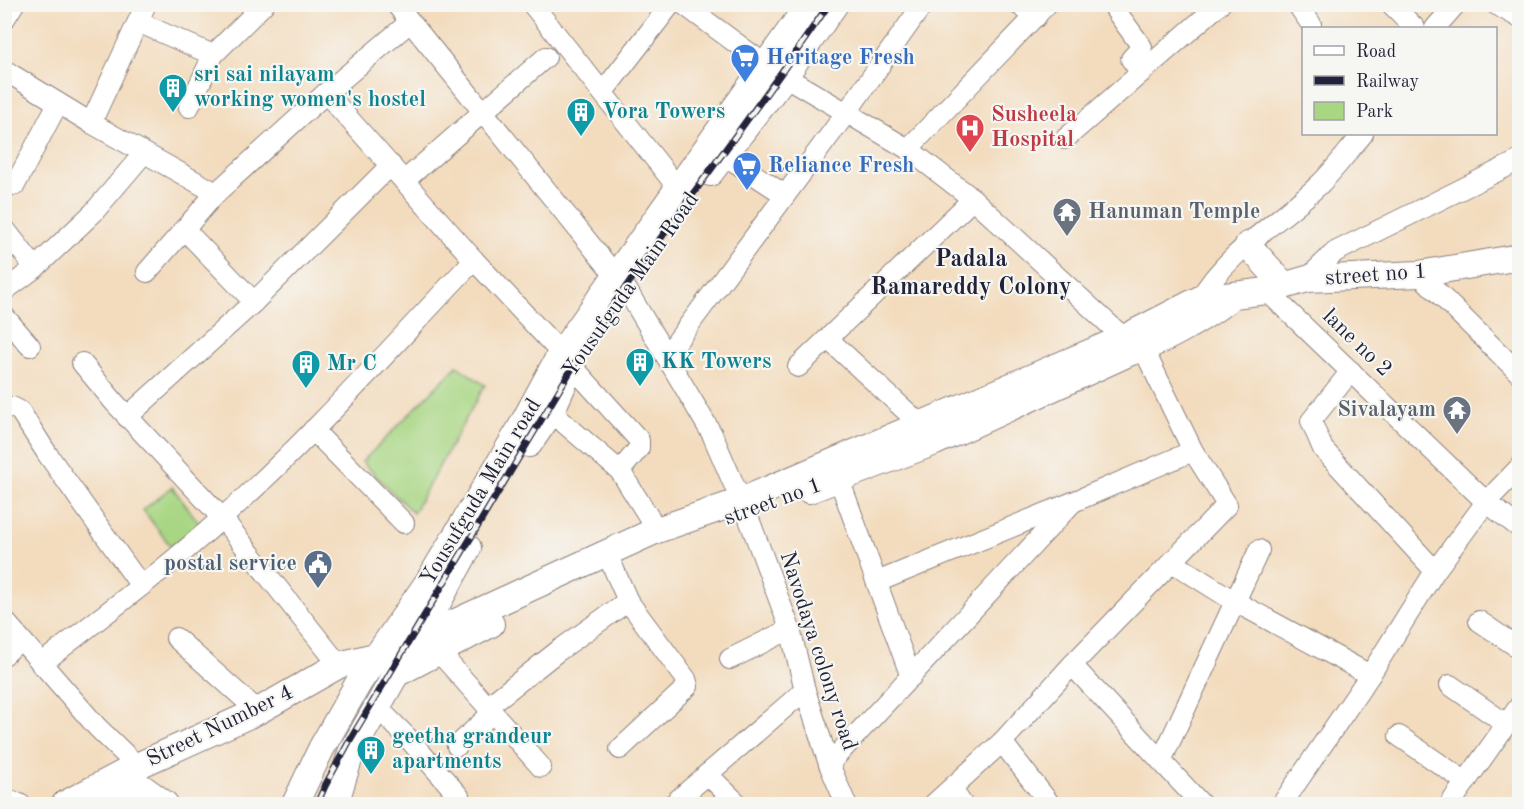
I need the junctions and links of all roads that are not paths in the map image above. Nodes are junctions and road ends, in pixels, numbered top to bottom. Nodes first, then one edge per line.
1 (14, 4) edge
2 (264, 4) edge
3 (396, 4) edge
4 (532, 4) edge
5 (671, 4) edge
6 (683, 4) edge
7 (809, 4) edge
8 (835, 4) edge
9 (924, 4) edge
10 (1018, 4) edge
11 (1220, 4) edge
12 (1297, 4) edge
13 (1391, 4) edge
14 (1456, 4) edge
15 (1495, 4) edge
16 (1041, 11) edge
17 (1116, 11) dead end
18 (142, 13) edge
19 (1520, 18) edge
20 (4, 20) edge
21 (410, 22) junction
22 (1311, 24) dead end
23 (1414, 27) edge
24 (1436, 27) edge
25 (213, 55) junction
26 (546, 57) dead end
27 (4, 70) edge
28 (776, 71) junction
29 (1140, 72) junction
30 (326, 93) junction
31 (603, 93) junction
32 (58, 103) junction
33 (189, 107) dead end
34 (847, 112) junction
35 (484, 113) junction
36 (91, 123) junction
37 (1362, 135) edge
38 (1065, 139) dead end
39 (908, 148) junction
40 (144, 153) junction
41 (724, 155) junction
42 (1520, 160) edge
43 (391, 165) junction
44 (404, 181) junction
45 (15, 185) dead end
46 (678, 188) junction
47 (216, 193) junction
48 (785, 195) junction
49 (973, 199) junction
50 (4, 228) edge
51 (184, 229) junction
52 (1248, 245) junction
53 (1520, 257) edge
54 (474, 260) junction
55 (35, 268) junction
56 (147, 272) dead end
57 (1419, 274) junction
58 (620, 283) junction
59 (1286, 285) junction
60 (4, 291) edge
61 (254, 302) junction
62 (1203, 307) junction
63 (4, 316) edge
64 (828, 339) junction
65 (30, 346) dead end
66 (1133, 346) junction
67 (1520, 349) edge
68 (1498, 353) junction
69 (666, 356) junction
70 (567, 360) junction
71 (82, 363) dead end
72 (798, 367) dead end
73 (1352, 371) junction
74 (1520, 374) edge
75 (4, 411) edge
76 (551, 412) junction
77 (128, 417) junction
78 (920, 424) junction
79 (313, 430) junction
80 (1193, 451) junction
81 (1520, 467) edge
82 (620, 471) junction
83 (839, 479) junction
84 (1073, 502) junction
85 (1486, 502) junction
86 (744, 506) junction
87 (222, 518) junction
88 (404, 522) dead end
89 (1520, 528) edge
90 (657, 530) junction
91 (1259, 550) dead end
92 (623, 555) junction
93 (1172, 562) junction
94 (1436, 572) junction
95 (877, 582) junction
96 (141, 586) junction
97 (628, 601) junction
98 (1234, 601) junction
99 (4, 620) edge
100 (1479, 621) dead end
101 (790, 629) junction
102 (176, 638) dead end
103 (20, 640) junction
104 (426, 646) junction
105 (1520, 649) edge
106 (4, 655) edge
107 (378, 655) junction
108 (730, 659) dead end
109 (41, 664) junction
110 (339, 665) junction
111 (1072, 665) junction
112 (1370, 675) junction
113 (911, 676) junction
114 (1450, 685) dead end
115 (806, 690) junction
116 (1520, 705) edge
117 (378, 708) junction
118 (489, 710) junction
119 (258, 711) junction
120 (1506, 724) junction
121 (1400, 736) dead end
122 (1002, 742) junction
123 (457, 746) dead end
124 (621, 749) dead end
125 (1161, 761) junction
126 (829, 764) junction
127 (136, 766) junction
128 (541, 767) dead end
129 (707, 774) junction
130 (1466, 782) junction
131 (957, 796) edge
132 (4, 798) edge
133 (20, 804) edge
134 (64, 804) edge
135 (103, 804) edge
136 (165, 804) edge
137 (295, 804) edge
138 (335, 804) edge
139 (460, 804) edge
140 (675, 804) edge
141 (738, 804) edge
142 (846, 804) edge
143 (934, 804) edge
144 (1050, 804) edge
145 (1201, 804) edge
146 (1282, 804) edge
147 (1450, 804) edge

1 - 20 street
2 - 25 street
3 - 21 street, Navodaya colony road
4 - 31 street
5 - 31 street
6 - 28 street
7 - 28 main road, Yousufguda Main road
8 - 28 main road, Yousufguda Main Road
9 - 34 street
10 - 16 street
11 - 29 street
12 - 22 street
13 - 23 street
14 - 24 street
15 - 19 street
16 - 39 street
17 - 29 street
18 - 25 street
18 - 36 street
21 - 30 street
21 - 35 street, Navodaya colony road
25 - 33 street
26 - 35 street
27 - 32 street
28 - 34 street
28 - 41 main road, Yousufguda Main Road
28 - 46 main road, Yousufguda Main road
29 - 38 street
30 - 43 street
30 - 47 street
31 - 46 street
32 - 36 street
32 - 45 street
34 - 39 street
34 - 48 street
35 - 44 street
35 - 58 street, Navodaya colony road
36 - 40 street
37 - 52 street
39 - 49 street
40 - 47 street
40 - 55 street
41 - 48 street
41 - 58 main road, Yousufguda Main Road
42 - 59 street
43 - 44 street
43 - 61 street
44 - 54 street
46 - 58 main road, Yousufguda Main road
47 - 51 street
48 - 69 street
49 - 64 street
49 - 66 street
50 - 55 street
51 - 56 street
51 - 61 street
52 - 59 main road
52 - 62 street
53 - 57 main road, street no 1
54 - 70 street
54 - 79 street
55 - 60 street
57 - 59 main road, street no 1
57 - 68 street
58 - 69 street, Navodaya colony road
58 - 70 main road, Yousufguda Main Road
59 - 62 main road, street no 1
59 - 73 street, lane no 2
61 - 77 street
62 - 66 main road, street no 1
63 - 65 street
64 - 72 street
64 - 78 street
66 - 78 main road, street no 1
66 - 80 street
66 - 83 main road, street no 1
67 - 68 street
68 - 74 street
69 - 86 street, Navodaya colony road
70 - 76 main road, Yousufguda Main Road
70 - 82 street
70 - 107 main road, Yousufguda Main road
71 - 77 street
73 - 85 street, lane no 2
73 - 94 street
75 - 96 street
76 - 82 street
76 - 104 main road, Yousufguda Main Road
77 - 87 street
78 - 86 main road, street no 1
79 - 87 street
79 - 88 street
80 - 84 street
80 - 93 street
81 - 85 street
82 - 90 street
83 - 86 main road, street no 1
83 - 95 street
84 - 95 street
84 - 113 street
85 - 89 street, lane no 2
85 - 94 street
86 - 90 main road, street no 1
86 - 92 main road, street no 1
86 - 101 street, Navodaya colony road
87 - 96 street
87 - 110 street
90 - 92 main road, street no 1
91 - 98 street
92 - 97 street
92 - 104 main road, street no 1
93 - 98 street
93 - 111 street
94 - 112 street
95 - 113 street
96 - 109 street
97 - 118 street
97 - 124 street
98 - 112 street
98 - 125 street
99 - 103 street
100 - 105 street
101 - 108 street
101 - 115 street, Navodaya colony road
102 - 119 street
103 - 106 street
103 - 109 street
104 - 107 main road, street no 1
104 - 117 main road, Yousufguda Main Road
104 - 118 street
107 - 110 main road, Street Number 4
107 - 137 main road
109 - 127 street
110 - 119 main road, Street Number 4
111 - 122 street
111 - 125 street
112 - 146 street
113 - 126 street
114 - 120 street
115 - 126 street, Navodaya colony road
115 - 129 street
116 - 120 street
117 - 138 main road
117 - 139 street
118 - 123 street
118 - 128 street
119 - 127 main road, Street Number 4
120 - 130 street
121 - 130 street
122 - 131 street
122 - 144 street
125 - 145 street
126 - 142 street, Navodaya colony road
127 - 134 main road, Street Number 4
129 - 140 street
129 - 141 street
130 - 147 street
131 - 143 street
132 - 133 street
135 - 136 main road

